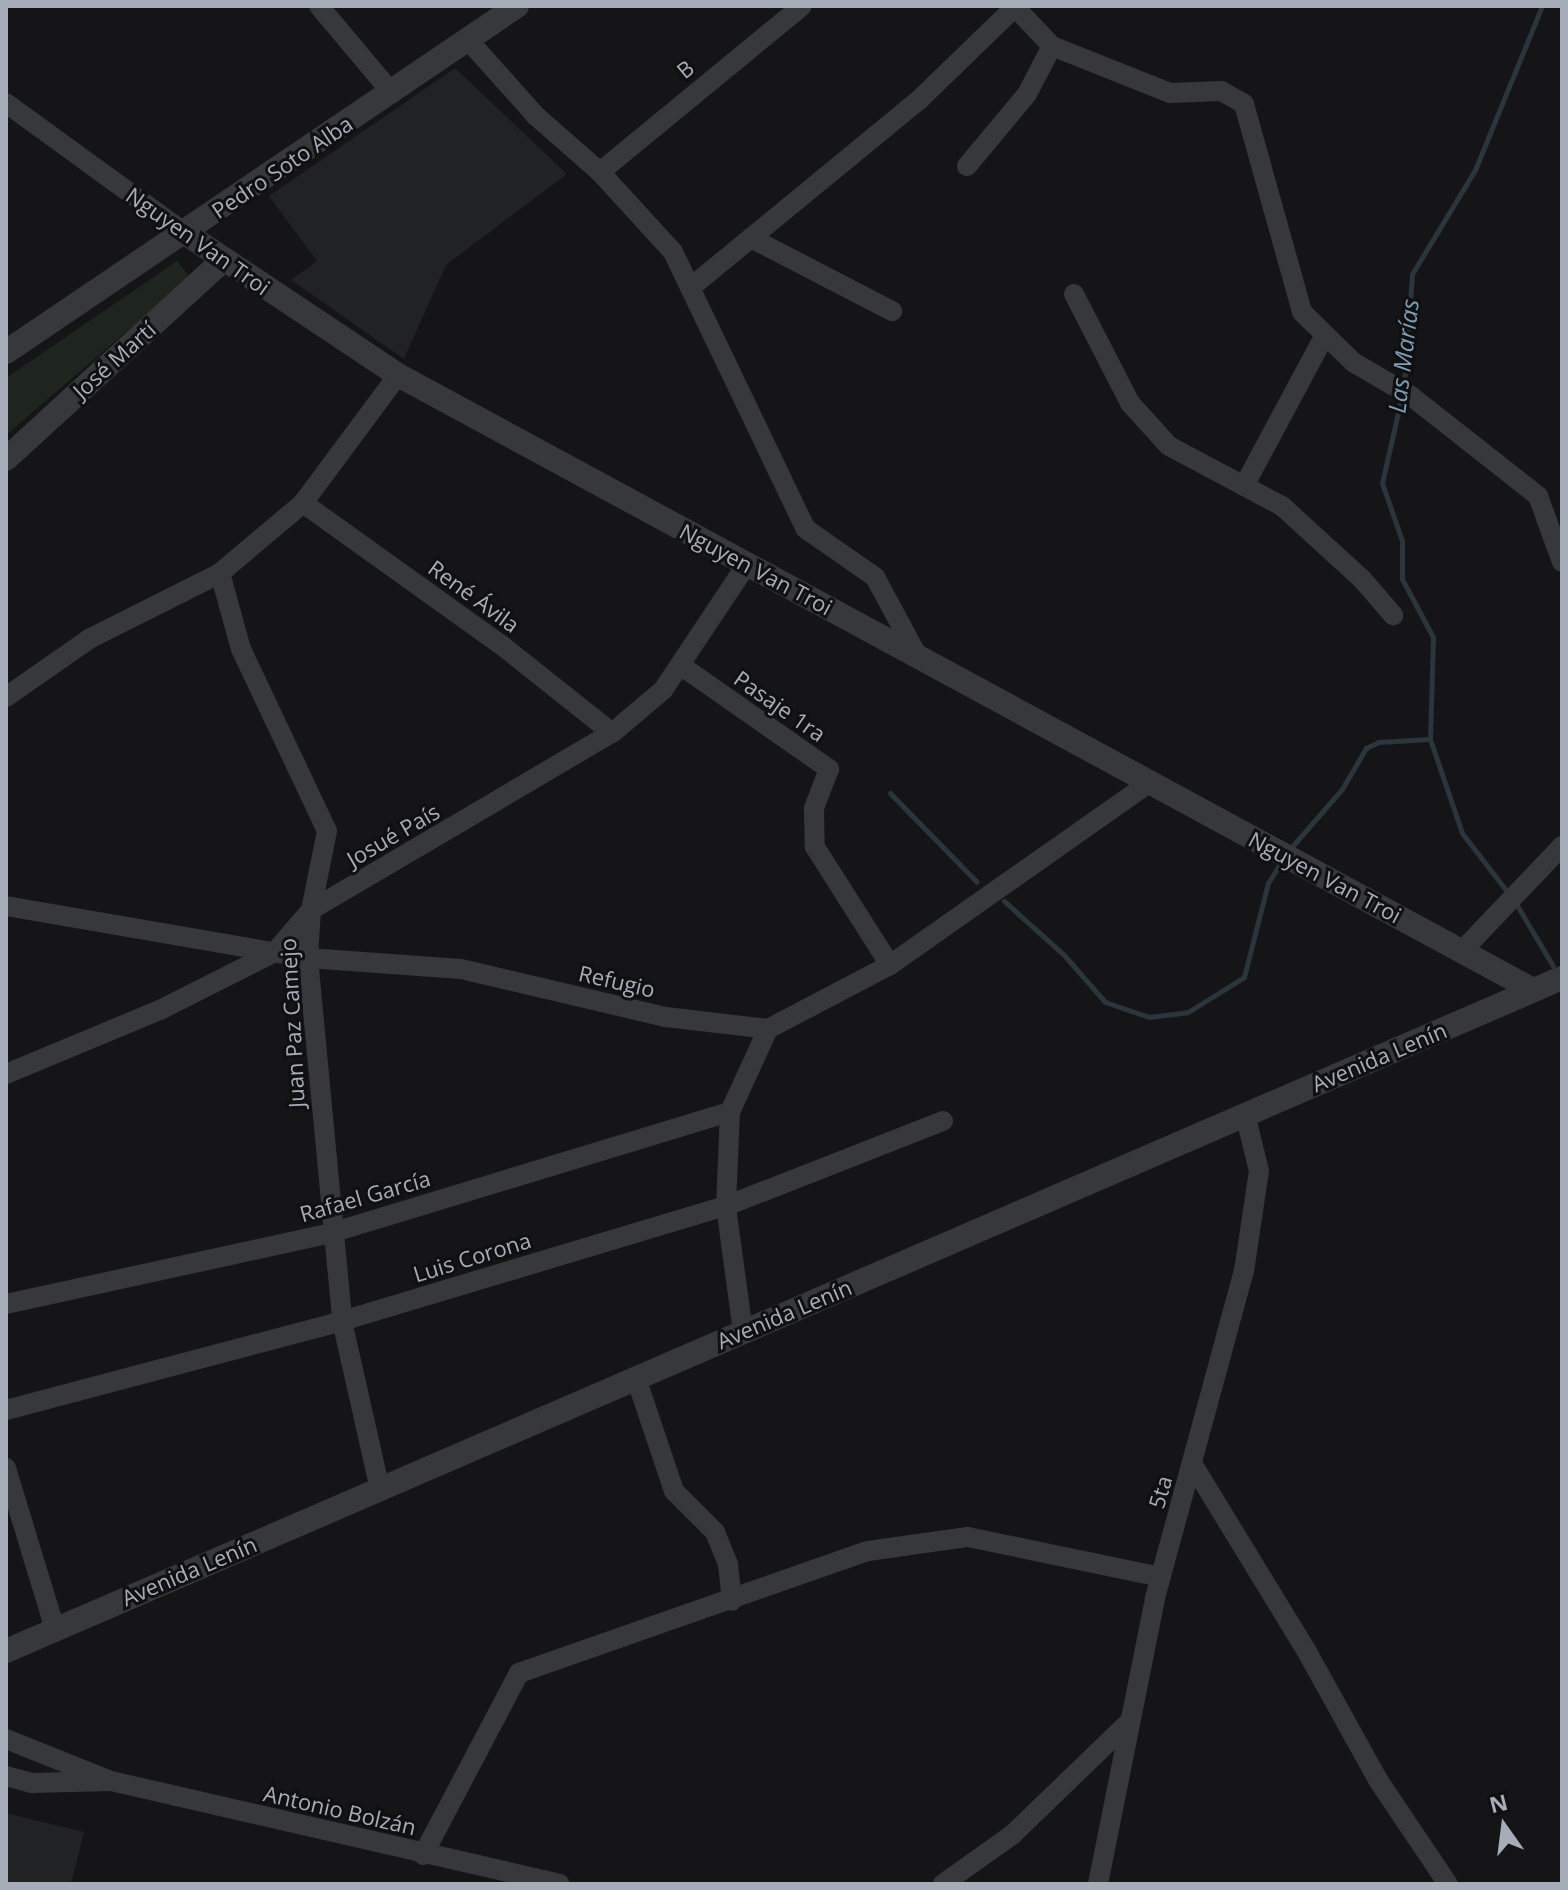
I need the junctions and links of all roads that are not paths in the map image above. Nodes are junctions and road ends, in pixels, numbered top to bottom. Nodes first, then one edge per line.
1 (319, 6) edge
2 (517, 6) edge
3 (802, 6) edge
4 (1014, 6) edge
5 (469, 41) junction
6 (1052, 46) junction
7 (392, 93) junction
8 (6, 103) edge
9 (967, 166) dead end
10 (600, 172) junction
11 (185, 233) junction
12 (751, 238) junction
13 (222, 261) junction
14 (690, 288) junction
15 (1074, 294) dead end
16 (892, 311) dead end
17 (1325, 335) junction
18 (6, 352) edge
19 (398, 375) junction
20 (6, 459) edge
21 (1244, 486) junction
22 (303, 503) junction
23 (1562, 562) edge
24 (747, 564) junction
25 (220, 573) junction
26 (1393, 615) dead end
27 (918, 657) junction
28 (680, 665) junction
29 (6, 697) edge
30 (612, 733) junction
31 (1150, 782) junction
32 (1562, 846) edge
33 (6, 906) edge
34 (311, 910) junction
35 (1462, 951) junction
36 (275, 952) junction
37 (308, 958) junction
38 (890, 965) junction
39 (1562, 978) edge
40 (1533, 990) junction
41 (768, 1029) junction
42 (6, 1074) edge
43 (730, 1112) junction
44 (1245, 1114) junction
45 (943, 1121) dead end
46 (726, 1206) junction
47 (331, 1233) junction
48 (6, 1304) edge
49 (342, 1321) junction
50 (743, 1332) junction
51 (636, 1378) junction
52 (6, 1410) edge
53 (1193, 1465) junction
54 (6, 1468) edge
55 (380, 1489) junction
56 (1161, 1577) junction
57 (732, 1601) junction
58 (55, 1629) junction
59 (6, 1651) edge
60 (1128, 1723) junction
61 (6, 1739) edge
62 (6, 1776) edge
63 (111, 1781) junction
64 (423, 1855) junction
65 (559, 1884) edge
66 (943, 1884) edge
67 (1098, 1884) edge
68 (1448, 1884) edge

1 - 7 street
2 - 5 street, Pedro Soto Alba
3 - 10 street, B
4 - 6 street
4 - 12 street
5 - 7 street, Pedro Soto Alba
5 - 10 street
6 - 9 street
6 - 17 street
7 - 11 street, Pedro Soto Alba
8 - 11 street, Nguyen Van Troi
10 - 14 street
11 - 13 street, Nguyen Van Troi
11 - 18 street, Pedro Soto Alba
12 - 14 street
12 - 16 street
13 - 19 street, Nguyen Van Troi
13 - 20 street, José Martí
14 - 27 street
15 - 21 street
17 - 21 street
17 - 23 street
19 - 22 street
19 - 24 street, Nguyen Van Troi
21 - 26 street
22 - 25 street
22 - 30 street, René Ávila
24 - 27 street, Nguyen Van Troi
24 - 28 street, Josué País
25 - 29 street
25 - 34 street, Juan Paz Camejo
27 - 31 street, Nguyen Van Troi
28 - 30 street, Josué País
28 - 38 street, Pasaje 1ra
30 - 34 street, Josué País
31 - 35 street, Nguyen Van Troi
31 - 38 street
32 - 35 street
33 - 36 street, Refugio
34 - 36 street, Josué País
34 - 37 street, Juan Paz Camejo
35 - 40 street, Nguyen Van Troi
36 - 37 street, Refugio
36 - 42 street, Josué País
37 - 41 street, Refugio
37 - 47 street, Juan Paz Camejo
38 - 41 street
39 - 40 street, Avenida Lenín
40 - 44 street, Avenida Lenín
41 - 43 street
43 - 46 street
43 - 47 street, Rafael García
44 - 50 street, Avenida Lenín
44 - 53 street, 5ta
45 - 46 street, Luis Corona
46 - 49 street, Luis Corona
46 - 50 street
47 - 48 street, Rafael García
47 - 49 street, Juan Paz Camejo
49 - 52 street, Luis Corona
49 - 55 street, Juan Paz Camejo
50 - 51 street, Avenida Lenín
51 - 55 street, Avenida Lenín
51 - 57 street
53 - 56 street, 5ta
53 - 68 street
54 - 58 street
55 - 58 street, Avenida Lenín
56 - 57 street
56 - 60 street, 5ta
57 - 64 street
58 - 59 street, Avenida Lenín
60 - 66 street
60 - 67 street, 5ta
61 - 63 street, Antonio Bolzán
62 - 63 street, Antonio Bolzán
63 - 64 street, Antonio Bolzán
64 - 65 street, Antonio Bolzán

